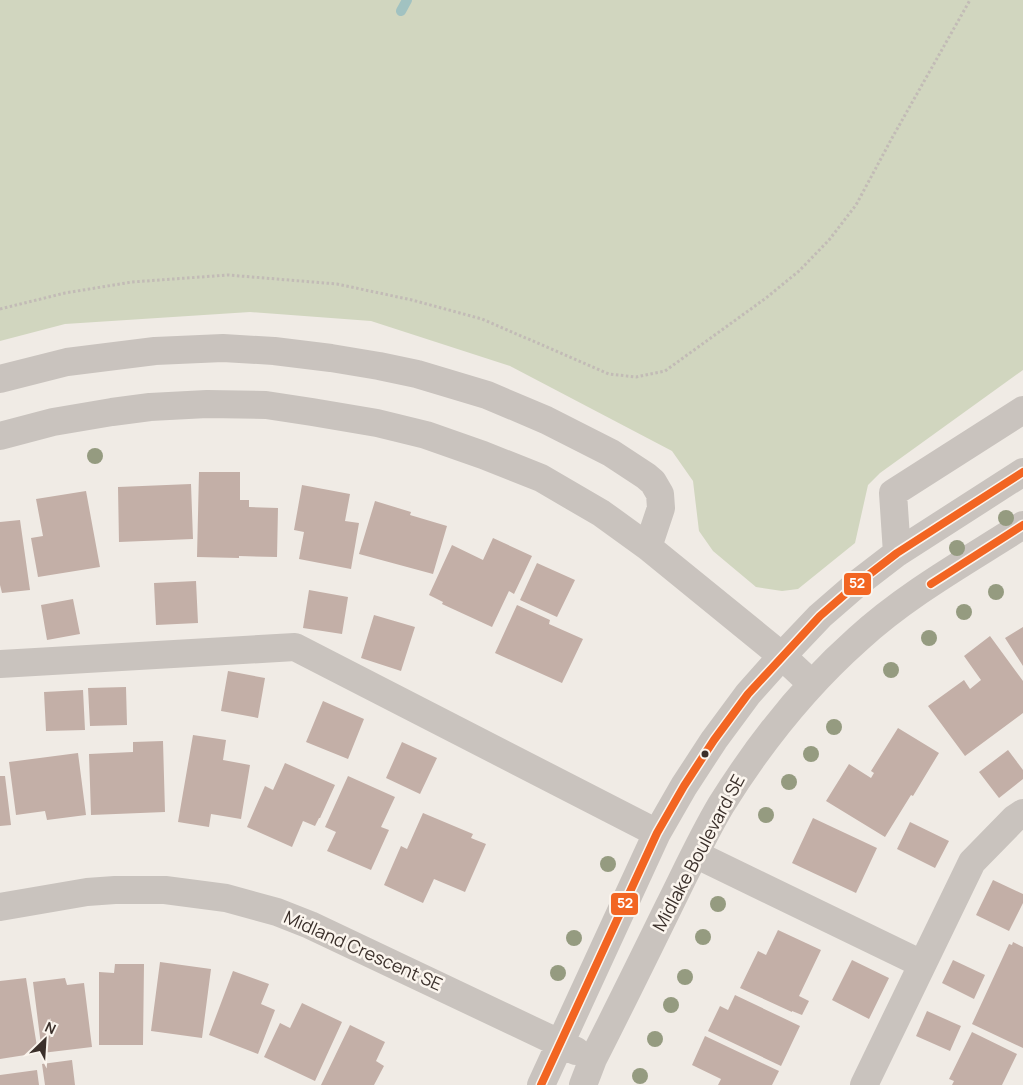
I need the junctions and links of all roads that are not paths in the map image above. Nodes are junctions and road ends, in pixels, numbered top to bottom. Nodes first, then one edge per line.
1 (0, 379) edge
2 (1023, 410) edge
3 (0, 436) edge
4 (1023, 472) edge
5 (1023, 525) edge
6 (648, 547) junction
7 (897, 552) junction
8 (782, 656) junction
9 (0, 664) edge
10 (812, 684) junction
11 (1023, 813) edge
12 (658, 833) junction
13 (695, 854) junction
14 (0, 907) edge
15 (922, 964) junction
16 (561, 1043) junction
17 (593, 1059) junction
18 (542, 1085) edge
19 (582, 1085) edge
20 (864, 1085) edge

1 - 6 street
2 - 7 street
3 - 6 street
4 - 7 street
5 - 10 street, Midlake Boulevard SE
6 - 8 street
7 - 8 street
8 - 10 street
8 - 12 street
9 - 12 street
10 - 13 street, Midlake Boulevard SE
11 - 15 street
12 - 16 street
13 - 15 street
13 - 17 street, Midlake Boulevard SE
14 - 16 street, Midland Crescent SE
15 - 20 street
16 - 17 street, Midland Crescent SE
16 - 18 street
17 - 19 street, Midlake Boulevard SE

